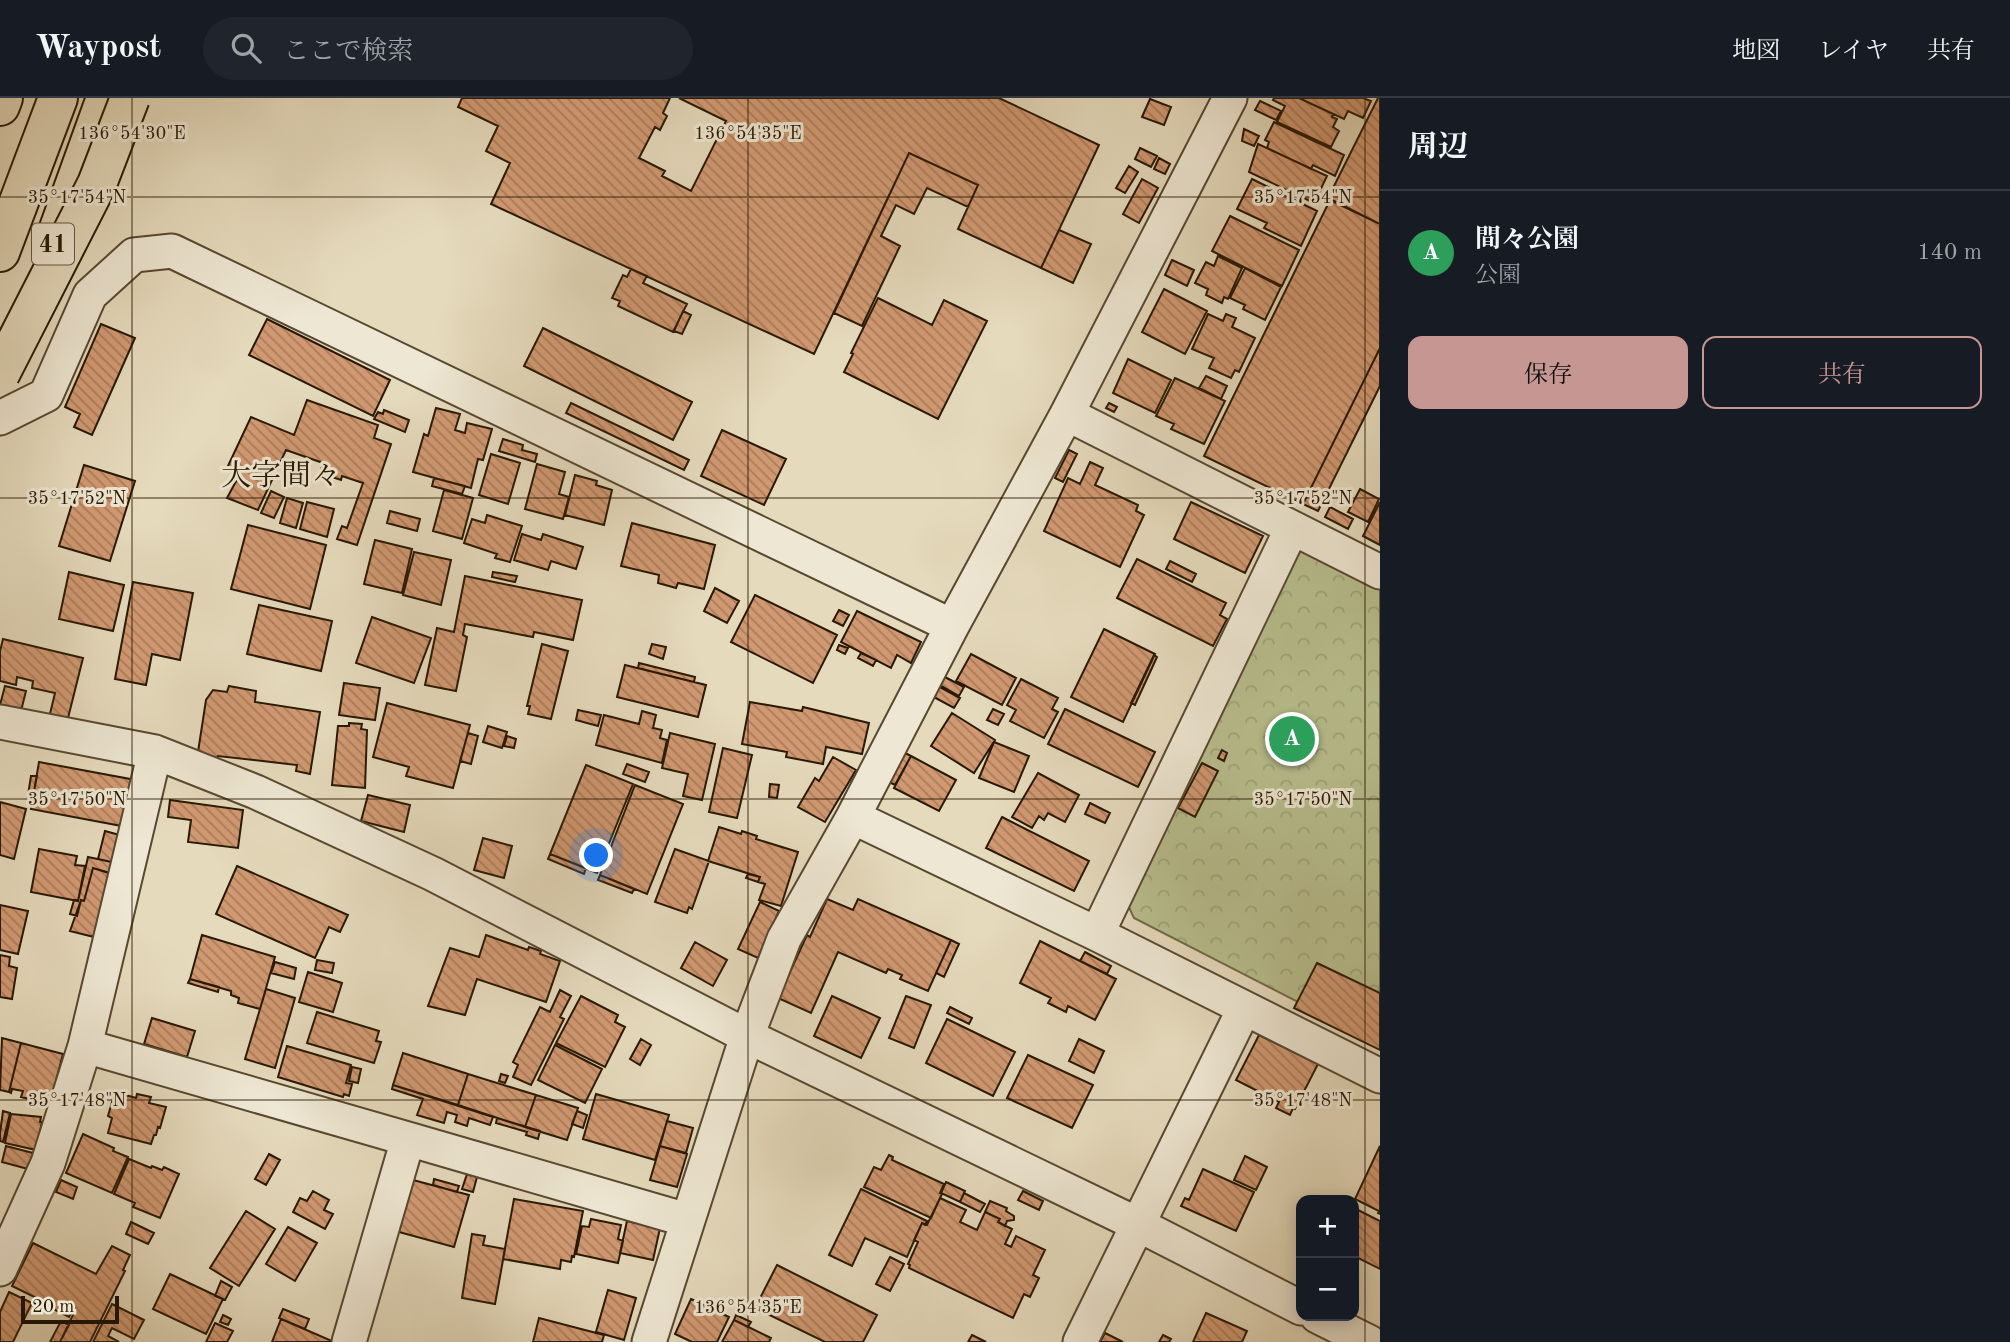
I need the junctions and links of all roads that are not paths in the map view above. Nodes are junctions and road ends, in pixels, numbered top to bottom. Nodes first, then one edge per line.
1 (3, 98) edge
2 (58, 98) edge
3 (106, 98) edge
4 (130, 98) edge
5 (1230, 98) edge
6 (0, 106) edge
7 (0, 252) edge
8 (0, 374) edge
9 (0, 390) edge
10 (1068, 415) junction
11 (0, 418) edge
12 (1292, 528) junction
13 (1380, 572) edge
14 (952, 626) junction
15 (0, 722) edge
16 (155, 752) junction
17 (853, 817) junction
18 (1097, 934) junction
19 (1244, 1009) junction
20 (747, 1036) junction
21 (85, 1046) junction
22 (1380, 1076) edge
23 (408, 1139) junction
24 (687, 1220) junction
25 (1137, 1224) junction
26 (0, 1269) edge
27 (1296, 1305) edge
28 (1327, 1321) edge
29 (349, 1342) edge
30 (649, 1342) edge
31 (1080, 1342) edge
32 (1369, 1342) edge

1 - 6 highway
2 - 7 highway
3 - 9 highway, 41
4 - 8 highway, bridge
5 - 10 street
10 - 12 street
10 - 14 street
11 - 14 street
12 - 13 street
12 - 18 street
14 - 17 street
15 - 16 street
16 - 20 street
16 - 21 street
17 - 18 street
17 - 20 street
18 - 19 street
19 - 22 street
19 - 25 street
20 - 24 street
20 - 25 street
21 - 23 street
21 - 26 street
23 - 24 street
23 - 29 street
24 - 30 street
25 - 27 street
25 - 31 street
28 - 32 street

